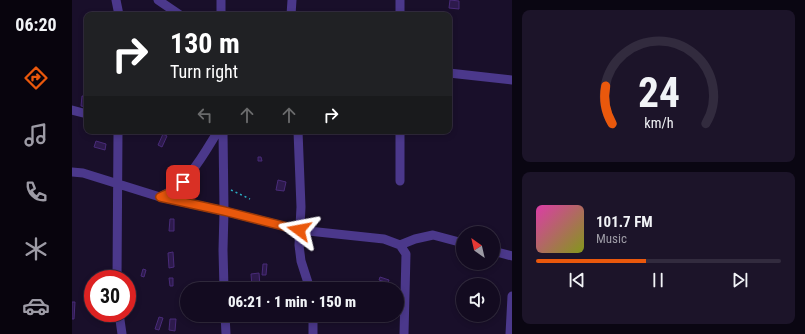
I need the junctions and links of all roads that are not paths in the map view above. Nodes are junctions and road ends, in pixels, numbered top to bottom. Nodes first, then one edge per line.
1 (116, 0) edge
2 (158, 0) edge
3 (221, 0) edge
4 (292, 0) edge
5 (400, 0) edge
6 (118, 12) edge
7 (176, 12) edge
8 (221, 12) edge
9 (291, 12) edge
10 (400, 12) edge
11 (452, 73) edge
12 (512, 80) edge
13 (72, 110) edge
14 (84, 113) edge
15 (118, 134) edge
16 (216, 134) edge
17 (223, 134) edge
18 (298, 134) edge
19 (400, 134) edge
20 (72, 172) edge
21 (400, 181) dead end
22 (118, 185) junction
23 (160, 197) junction
24 (224, 211) junction
25 (299, 230) junction
26 (456, 241) edge
27 (400, 245) junction
28 (500, 253) edge
29 (512, 256) edge
30 (117, 270) edge
31 (224, 282) edge
32 (308, 282) edge
33 (512, 296) edge
34 (120, 322) edge
35 (225, 322) edge
36 (313, 322) edge
37 (122, 334) edge
38 (226, 334) edge
39 (314, 334) edge
40 (404, 334) edge
41 (510, 334) edge

1 - 6 street
2 - 7 street
3 - 8 street
4 - 9 street
5 - 10 street
11 - 12 street
13 - 14 street
15 - 22 street
16 - 23 street
17 - 24 street
18 - 25 street
19 - 21 street
20 - 22 street
22 - 23 street
22 - 30 street
23 - 24 street
24 - 25 street
24 - 31 street
25 - 27 street
25 - 32 street
26 - 27 street
27 - 40 street
28 - 29 street
33 - 41 street
34 - 37 street
35 - 38 street
36 - 39 street

